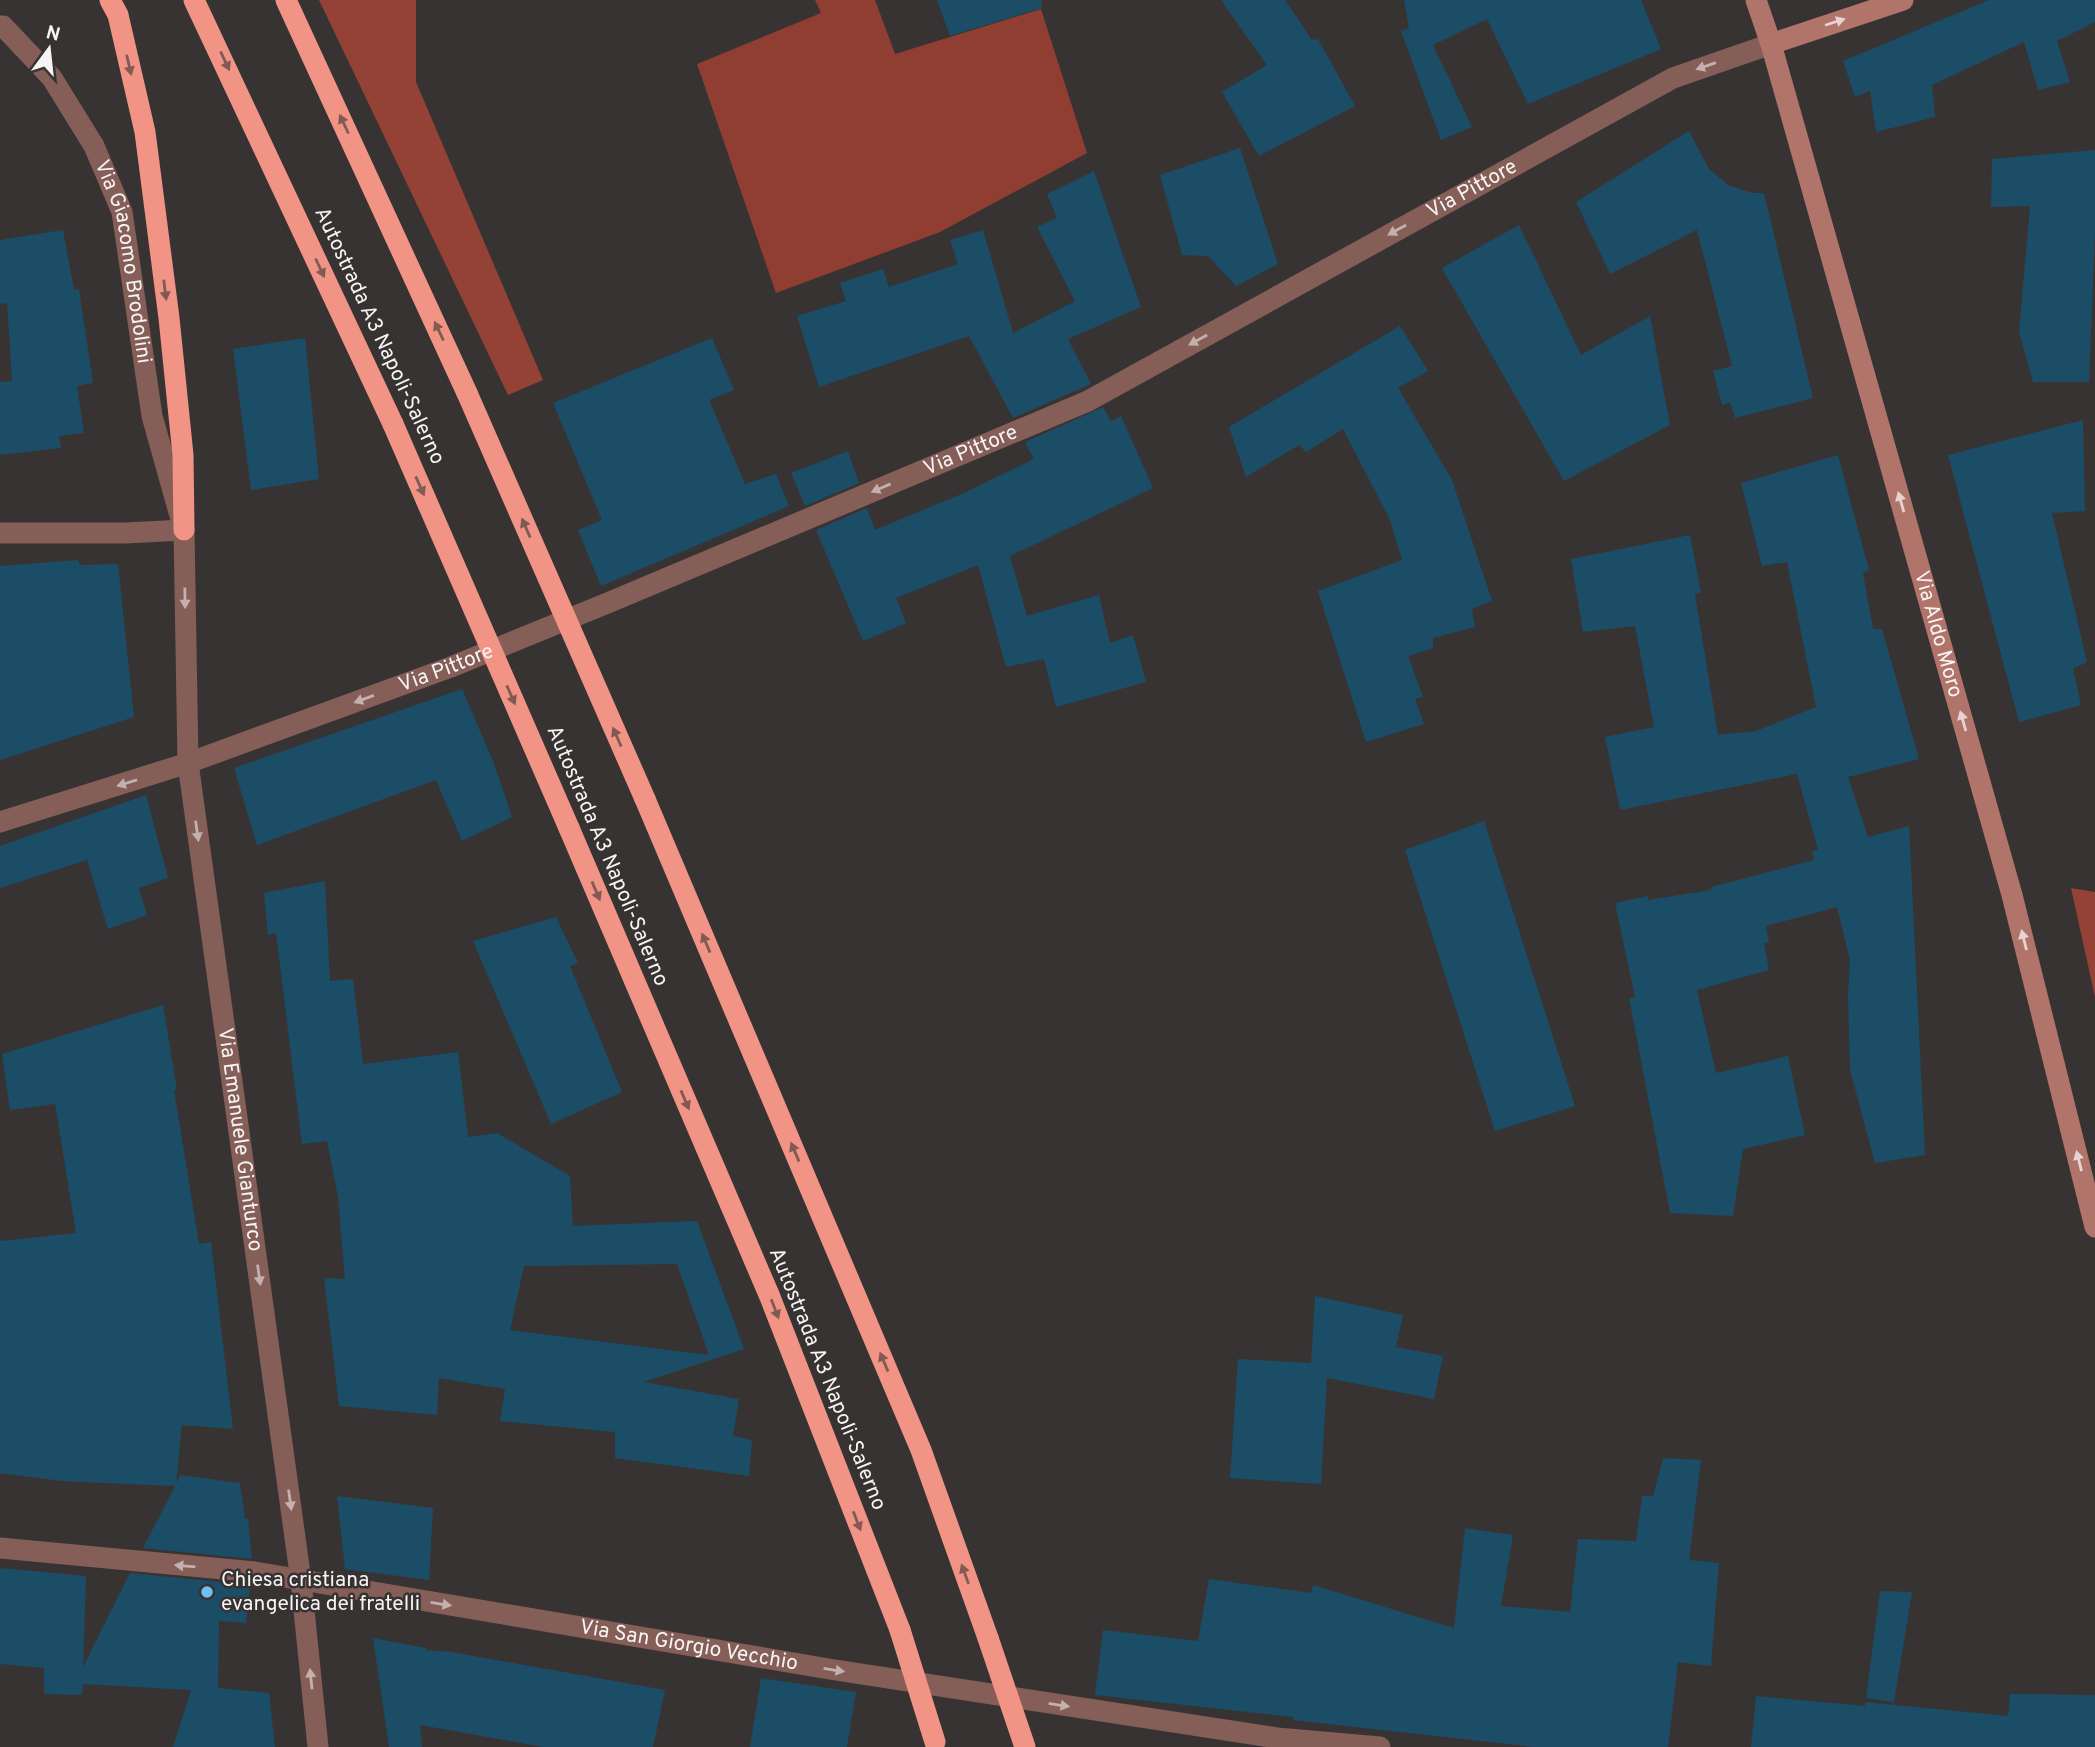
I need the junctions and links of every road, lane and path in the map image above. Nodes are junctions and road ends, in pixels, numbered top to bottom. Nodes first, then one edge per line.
1 (110, 0) edge
2 (194, 0) edge
3 (286, 0) edge
4 (1756, 0) edge
5 (1903, 0) edge
6 (0, 26) edge
7 (1771, 44) junction
8 (184, 530) junction
9 (0, 533) edge
10 (188, 764) junction
11 (0, 822) edge
12 (2095, 1227) edge
13 (0, 1548) edge
14 (301, 1581) junction
15 (936, 1744) edge
16 (317, 1747) edge
17 (1025, 1747) edge
18 (1380, 1747) edge

1 -> 8 highway
2 -> 15 highway, Autostrada A3 Napoli-Salerno, bridge
17 -> 3 highway, bridge
4 - 7 street, Via Aldo Moro
7 -> 5 street, Via Pittore
6 - 8 street, Via Giacomo Brodolini
7 -> 10 street, Via Pittore
12 -> 7 street, Via Aldo Moro
8 - 9 street
8 -> 10 street, Via Emanuele Gianturco
10 -> 11 street, Via Pittore
10 -> 14 street, Via Emanuele Gianturco
14 -> 13 street, Via San Giorgio Vecchio
16 -> 14 street, Via Emanuele Gianturco
14 -> 18 street, Via San Giorgio Vecchio

